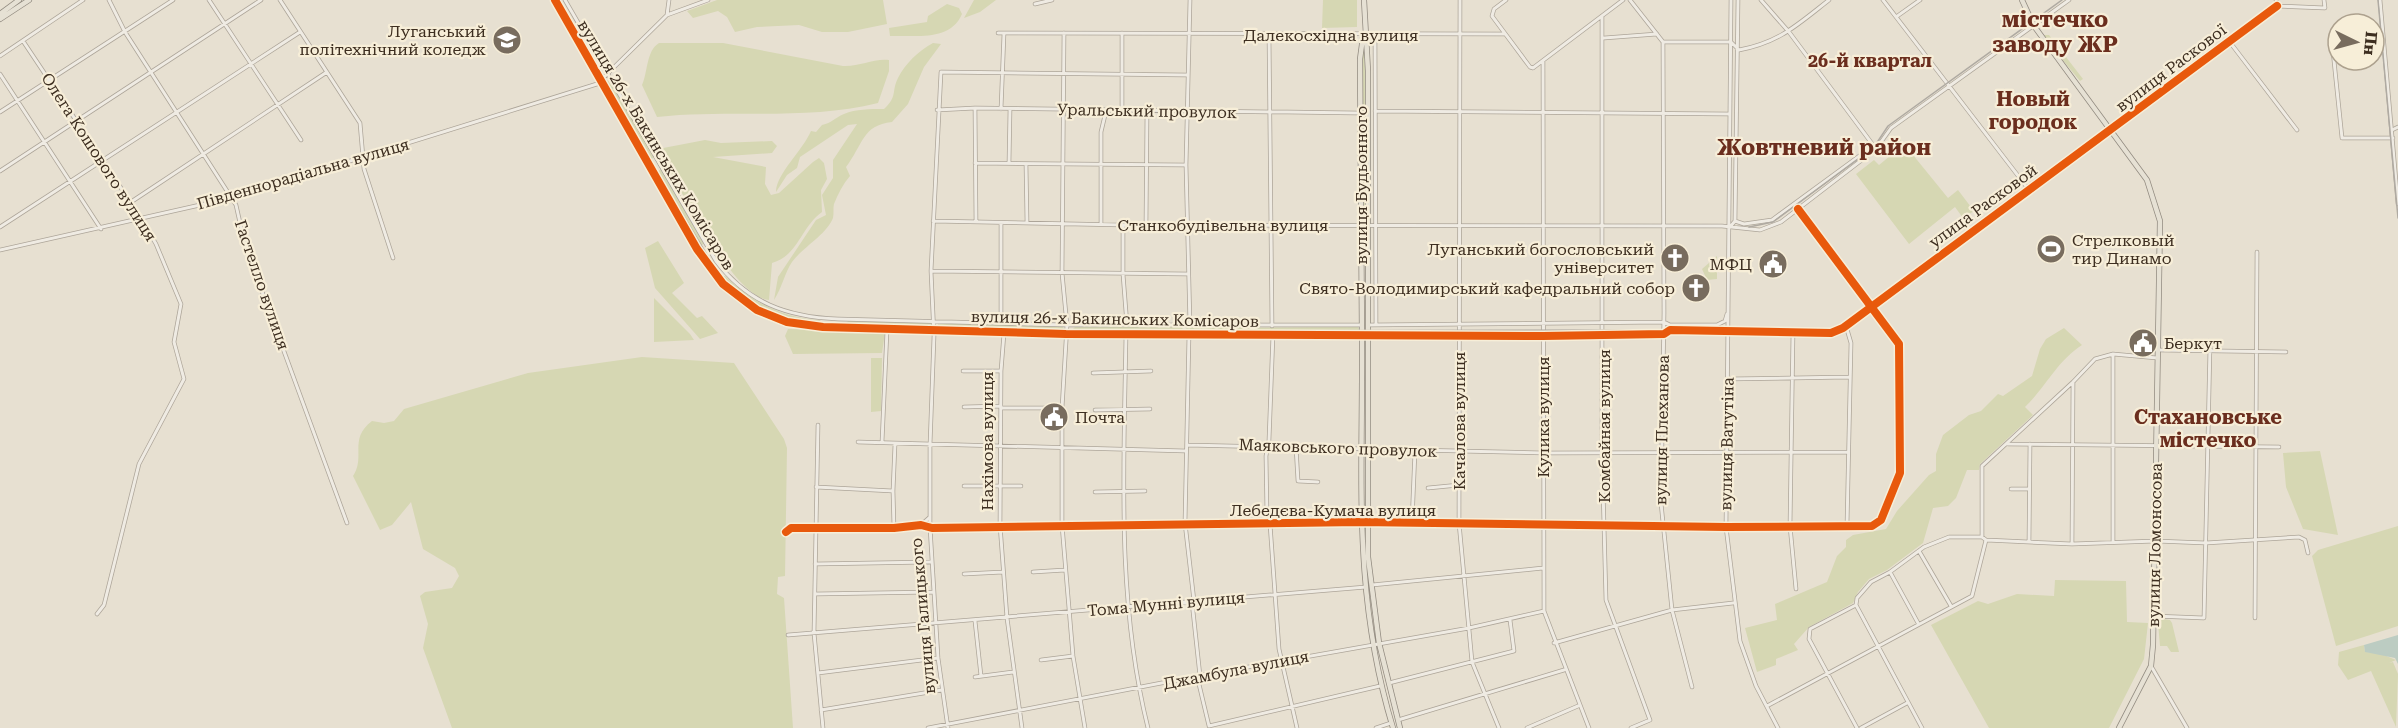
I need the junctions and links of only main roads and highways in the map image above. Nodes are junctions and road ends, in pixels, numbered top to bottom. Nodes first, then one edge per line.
1 (20, 0) edge
2 (29, 0) edge
3 (1364, 0) edge
4 (2022, 0) edge
5 (0, 14) edge
6 (0, 19) edge
7 (1364, 35) junction
8 (1392, 726) edge
9 (1400, 728) edge
10 (2119, 728) edge

1 - 5 main road
2 - 6 main road
3 - 7 main road, вулиця Будьонного
4 - 10 main road, вулиця Ломоносова
7 - 8 main road, вулиця Будьонного
7 - 9 main road, вулиця Будьонного

